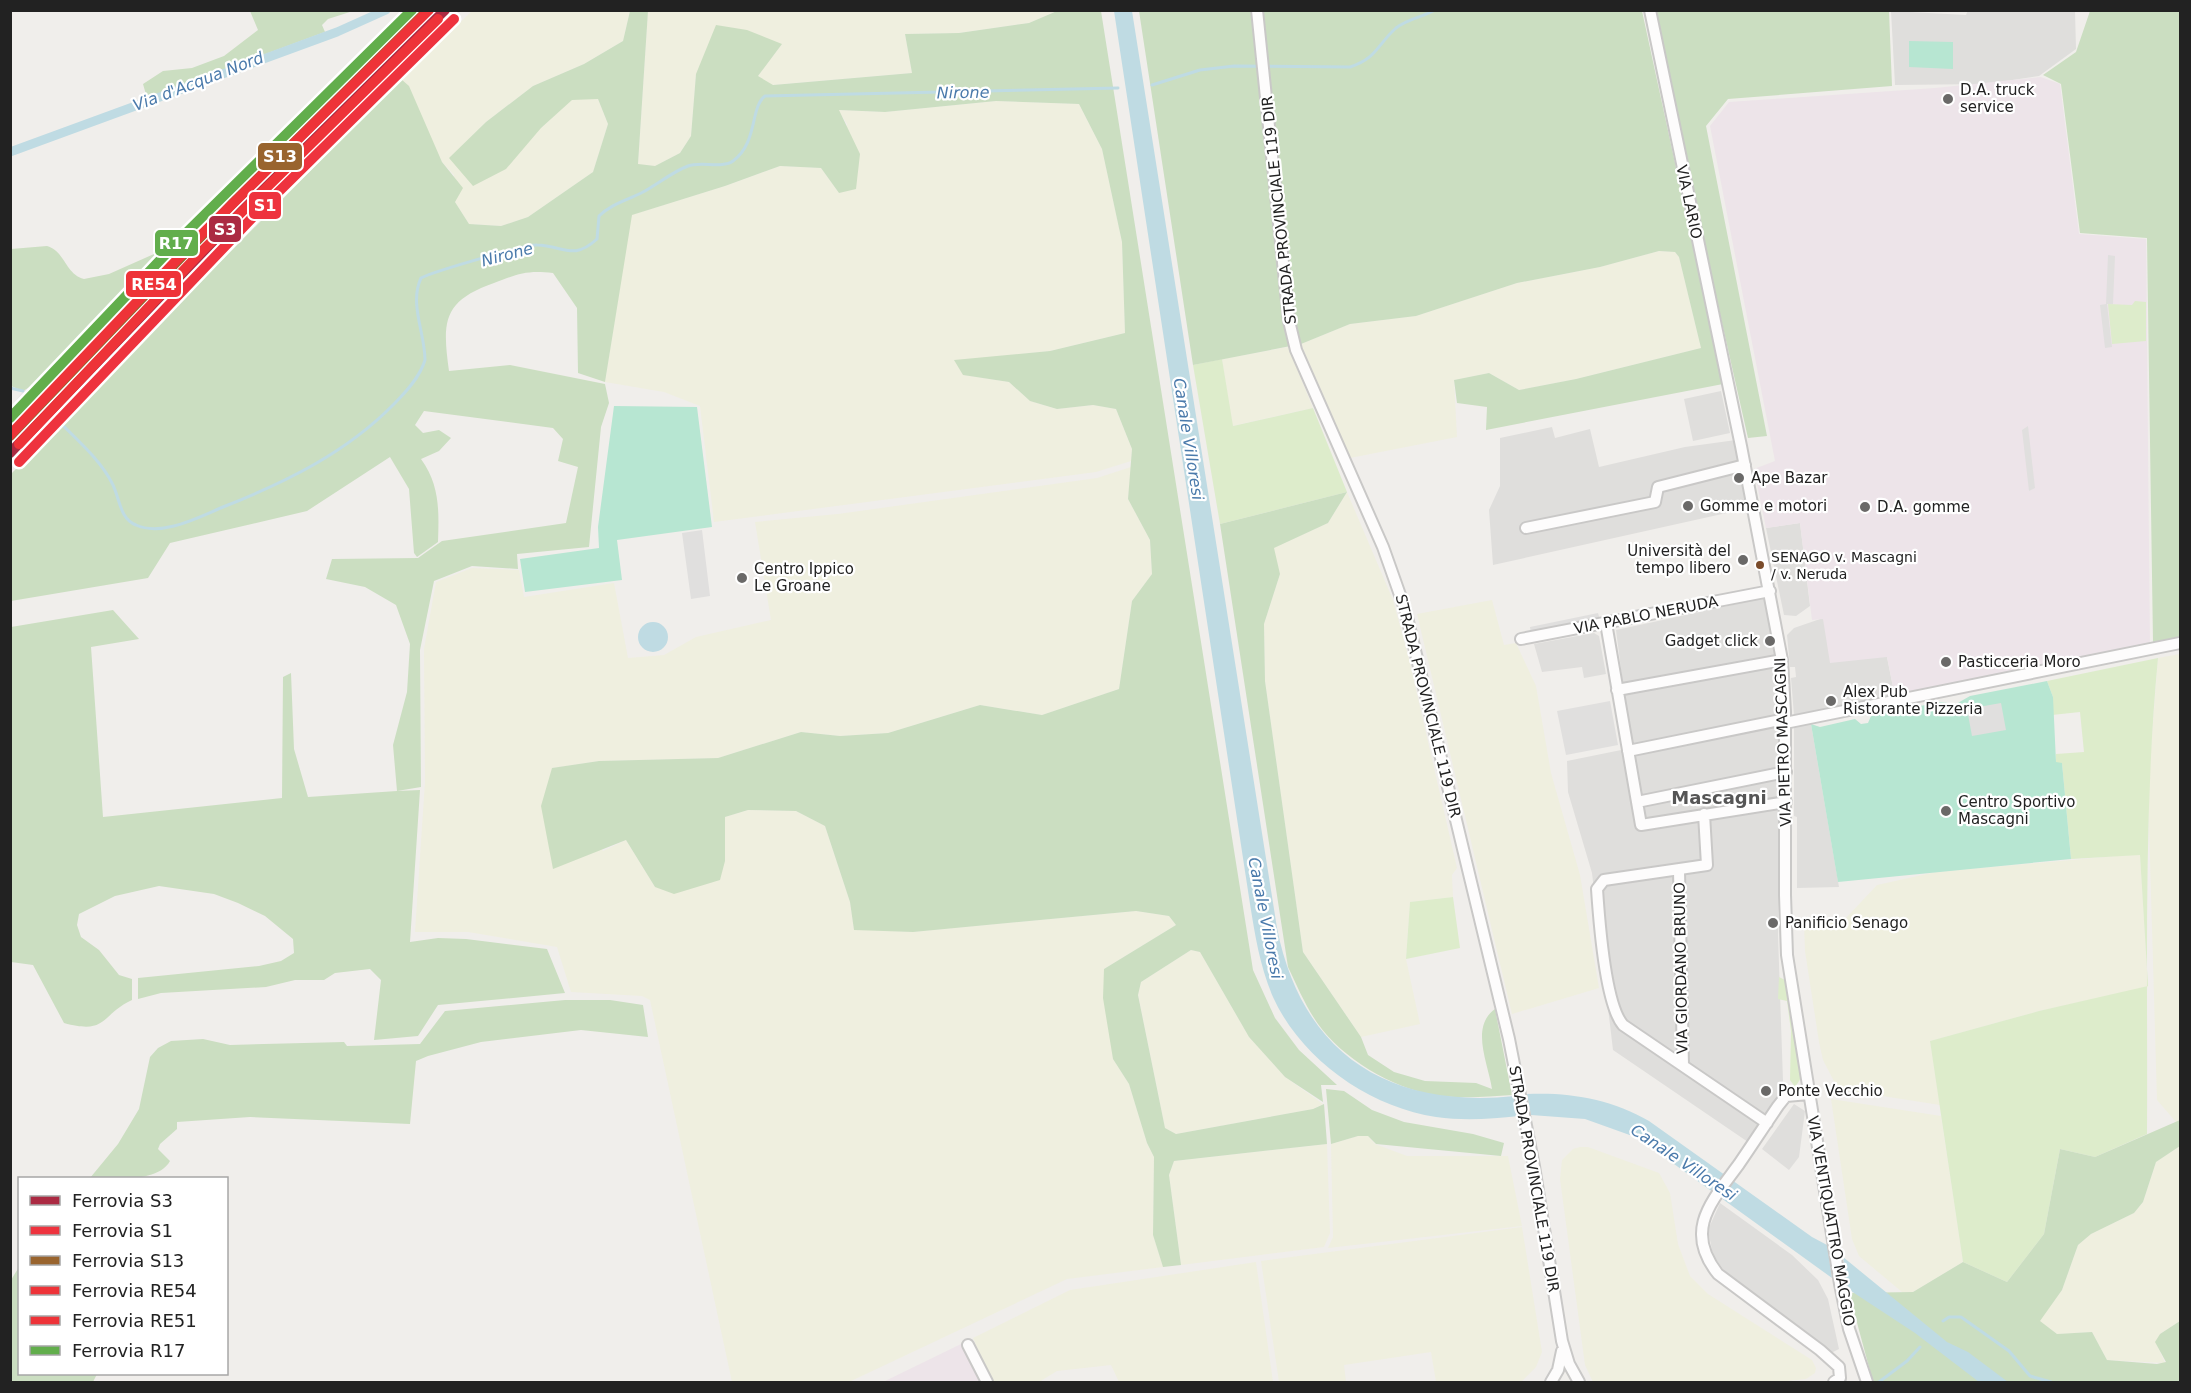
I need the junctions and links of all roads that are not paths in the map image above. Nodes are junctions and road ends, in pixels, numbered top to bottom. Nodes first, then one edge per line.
1 (1257, 10) edge
2 (1650, 10) edge
3 (1729, 393) joint
4 (1744, 465) junction
5 (1526, 528) dead end
6 (1770, 591) junction
7 (1606, 623) junction
8 (1521, 639) dead end
9 (2181, 643) edge
10 (1782, 660) junction
11 (1617, 690) junction
12 (1785, 721) junction
13 (1628, 750) junction
14 (1786, 772) junction
15 (1637, 802) junction
16 (1786, 802) junction
17 (1704, 814) junction
18 (1679, 871) junction
19 (1683, 1065) junction
20 (1809, 1094) junction
21 (1767, 1123) junction
22 (1562, 1341) junction
23 (968, 1345) dead end
24 (987, 1383) edge
25 (1551, 1383) edge
26 (1579, 1383) edge
27 (1834, 1383) edge
28 (1867, 1383) edge

1 - 22 street, STRADA PROVINCIALE 119 DIR
2 - 3 street, VIA LARIO
3 - 4 street, VIA PIETRO MASCAGNI
4 - 5 street
4 - 6 street, VIA PIETRO MASCAGNI
6 - 7 street, VIA PABLO NERUDA
6 - 10 street, VIA PIETRO MASCAGNI
7 - 8 street, VIA PABLO NERUDA
7 - 11 street
9 - 12 street
10 - 11 street
10 - 12 street, VIA PIETRO MASCAGNI
11 - 13 street
12 - 13 street
12 - 14 street, VIA PIETRO MASCAGNI
13 - 15 street
14 - 15 street
14 - 16 street, VIA PIETRO MASCAGNI
15 - 17 street
16 - 17 street
16 - 20 street, VIA PIETRO MASCAGNI
17 - 18 street
18 - 19 street, VIA GIORDANO BRUNO
18 - 19 street
19 - 21 street
20 - 21 street
20 - 28 street, VIA VENTIQUATTRO MAGGIO
21 - 27 street
22 - 25 street, STRADA PROVINCIALE 119 DIR
22 - 26 street, STRADA PROVINCIALE 119 DIR
23 - 24 street

